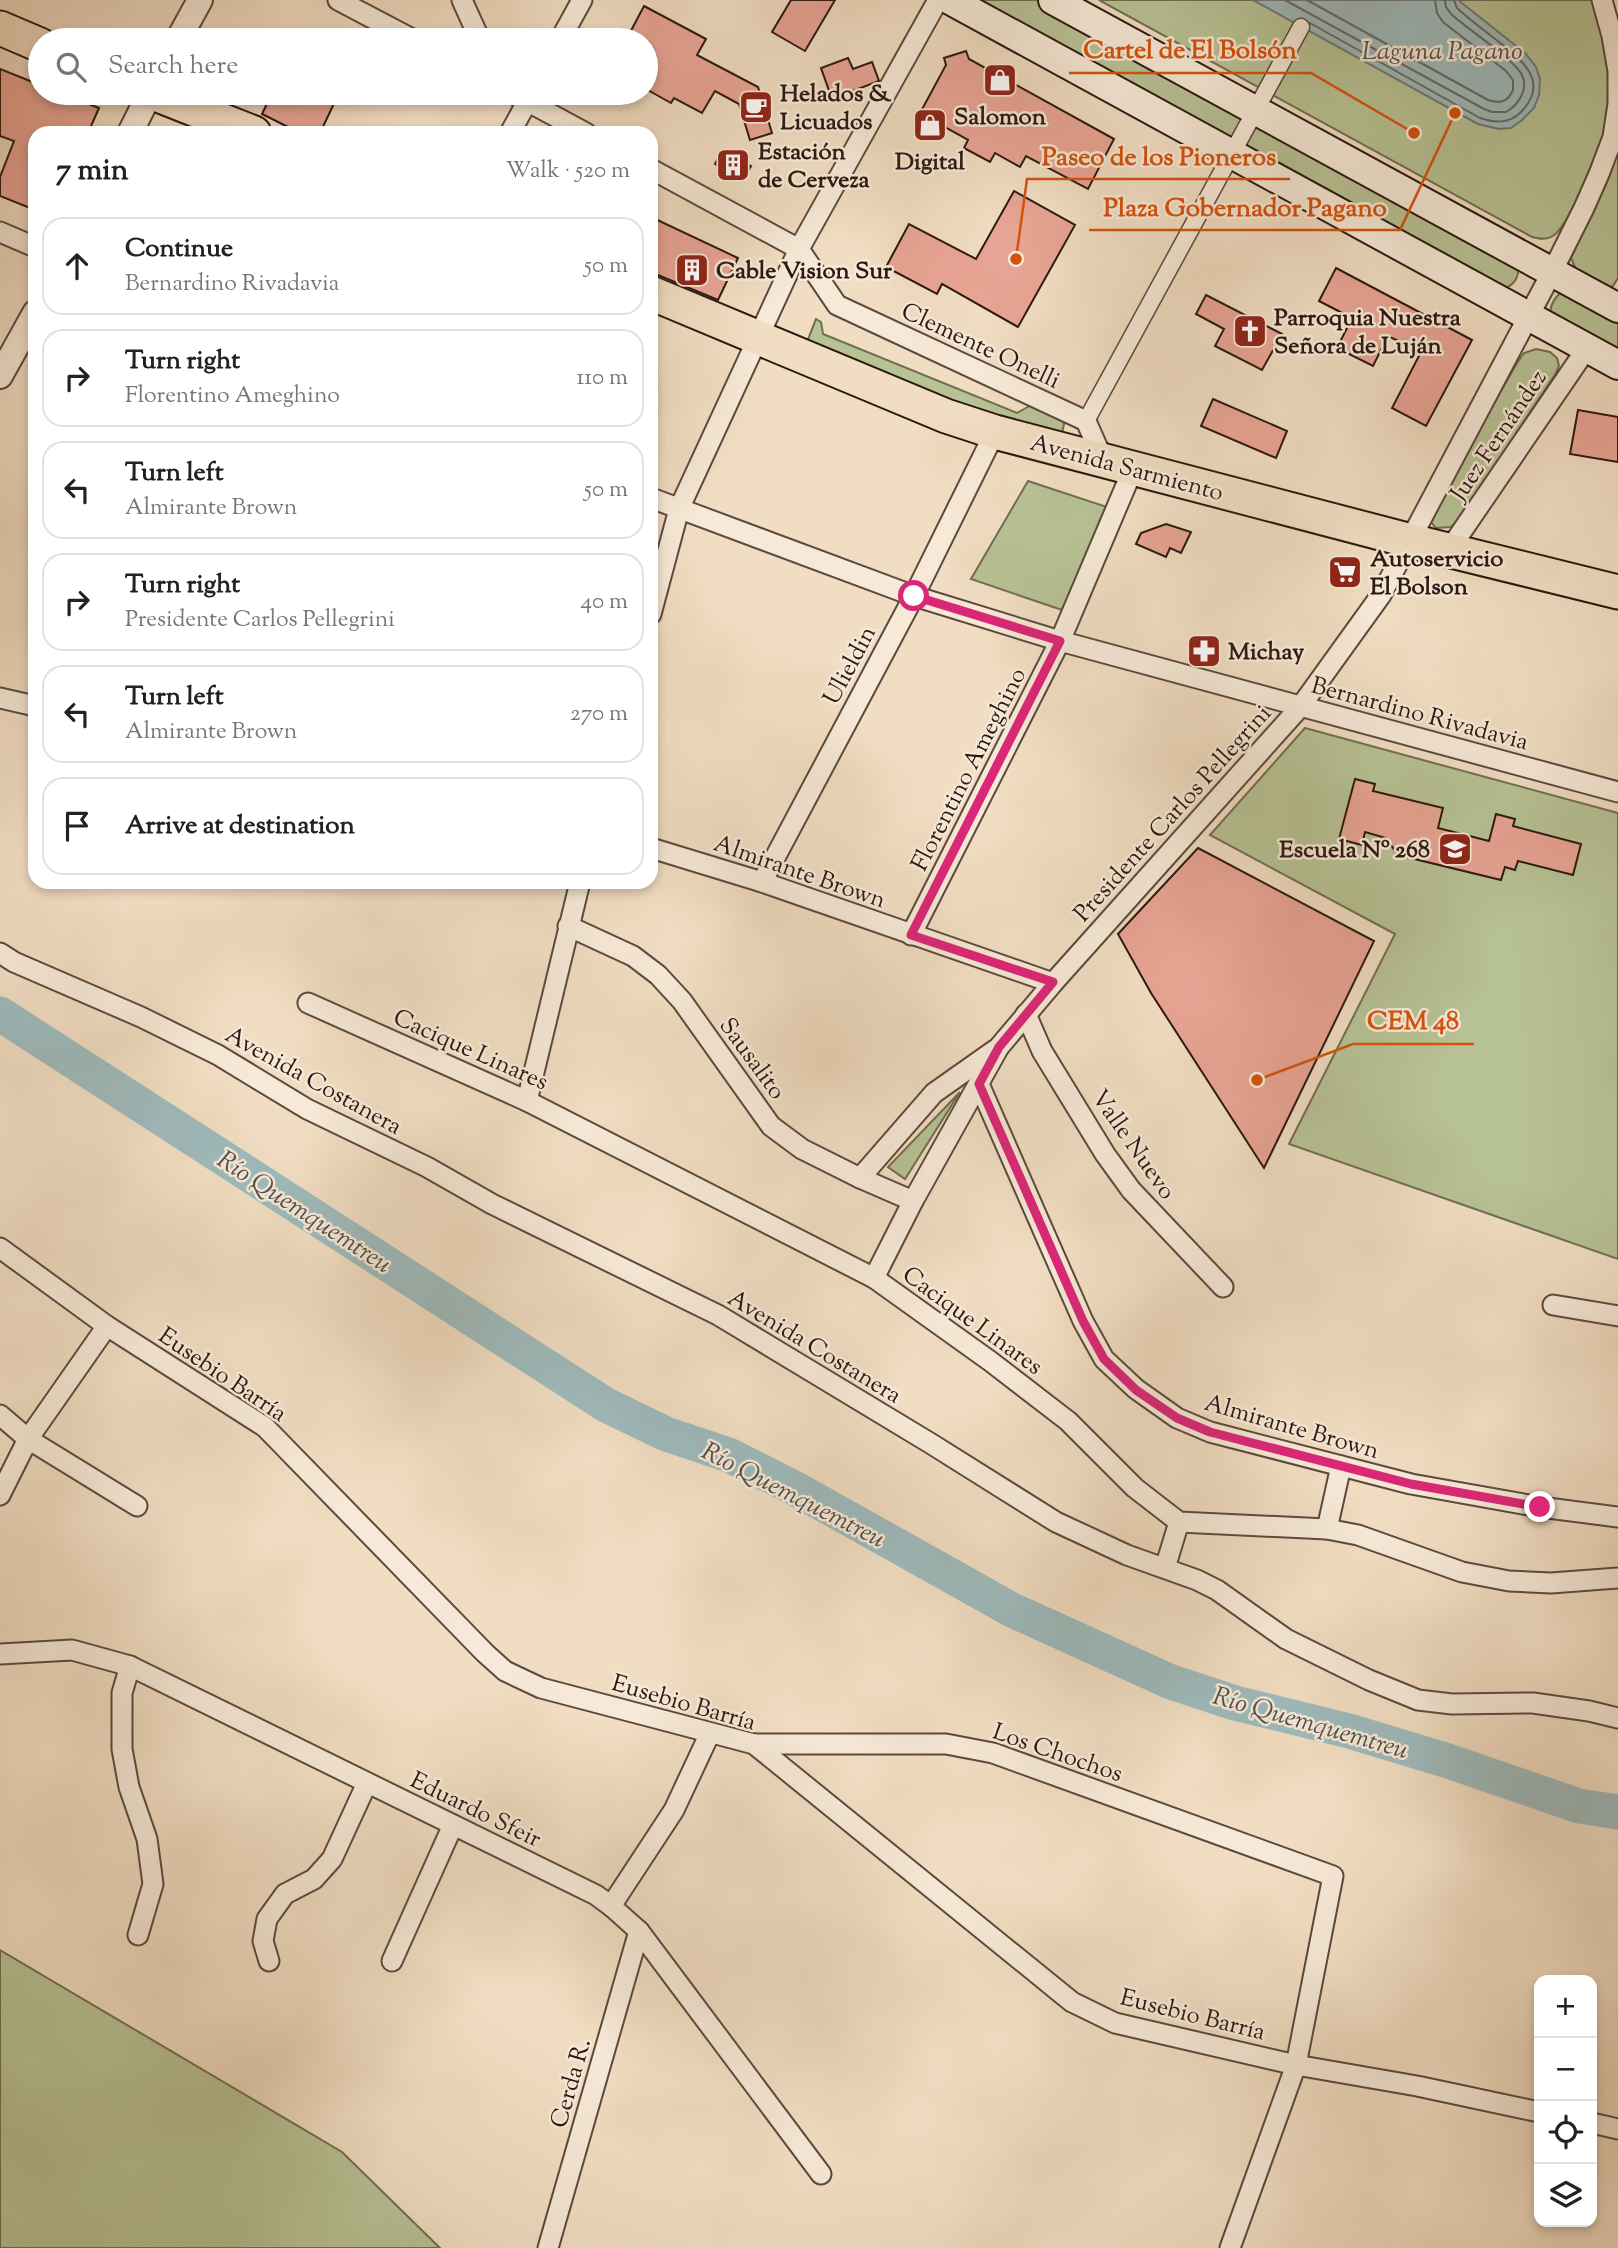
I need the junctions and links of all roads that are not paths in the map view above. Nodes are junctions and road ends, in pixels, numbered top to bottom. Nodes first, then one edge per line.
1 (200, 0) edge
2 (338, 0) edge
3 (462, 0) edge
4 (582, 0) edge
5 (938, 0) edge
6 (950, 0) edge
7 (1053, 0) edge
8 (1602, 0) edge
9 (1301, 27) dead end
10 (0, 28) edge
11 (185, 28) edge
12 (391, 28) edge
13 (475, 28) edge
14 (567, 28) edge
15 (28, 40) edge
16 (145, 105) edge
17 (183, 105) edge
18 (521, 105) edge
19 (539, 105) edge
20 (1256, 111) junction
21 (134, 126) edge
22 (236, 126) edge
23 (513, 126) edge
24 (574, 126) edge
25 (1232, 154) junction
26 (658, 173) edge
27 (0, 232) edge
28 (28, 244) edge
29 (799, 249) junction
30 (1552, 272) junction
31 (658, 296) edge
32 (1618, 308) edge
33 (1528, 315) junction
34 (28, 326) edge
35 (759, 339) junction
36 (1587, 348) junction
37 (1618, 365) edge
38 (0, 376) edge
39 (1086, 421) junction
40 (995, 432) junction
41 (1119, 466) junction
42 (658, 501) edge
43 (679, 509) junction
44 (1411, 541) junction
45 (1449, 550) junction
46 (658, 588) edge
47 (1618, 592) edge
48 (914, 596) junction
49 (1060, 641) junction
50 (0, 698) edge
51 (28, 704) edge
52 (1301, 706) junction
53 (1618, 792) edge
54 (658, 850) edge
55 (762, 882) junction
56 (578, 889) edge
57 (568, 926) junction
58 (911, 935) junction
59 (0, 953) edge
60 (1053, 982) junction
61 (308, 1003) dead end
62 (1026, 1014) junction
63 (999, 1047) junction
64 (979, 1084) junction
65 (527, 1101) junction
66 (860, 1178) junction
67 (913, 1200) junction
68 (0, 1248) edge
69 (874, 1278) junction
70 (1223, 1287) dead end
71 (1553, 1305) dead end
72 (1618, 1316) edge
73 (107, 1326) junction
74 (0, 1415) edge
75 (28, 1439) junction
76 (1341, 1466) junction
77 (0, 1495) edge
78 (137, 1506) dead end
79 (1618, 1517) edge
80 (1179, 1522) junction
81 (1327, 1529) junction
82 (1165, 1568) junction
83 (1618, 1578) edge
84 (0, 1654) edge
85 (130, 1666) junction
86 (1618, 1718) edge
87 (710, 1733) junction
88 (754, 1744) junction
89 (368, 1783) junction
90 (453, 1825) junction
91 (611, 1906) junction
92 (639, 1931) junction
93 (138, 1935) dead end
94 (269, 1961) dead end
95 (392, 1961) dead end
96 (1296, 2065) junction
97 (1534, 2111) edge
98 (1597, 2124) edge
99 (1618, 2129) edge
100 (821, 2174) dead end
101 (548, 2248) edge
102 (1230, 2248) edge

1 - 11 street
2 - 12 street
3 - 13 street
4 - 14 street
5 - 29 street
6 - 25 main road
7 - 20 main road
8 - 30 street, Presidente Carlos Pellegrini
9 - 20 street
10 - 15 highway
16 - 21 street
17 - 22 highway
18 - 23 street
19 - 24 street
20 - 25 street
20 - 30 main road
25 - 33 main road
25 - 39 street
26 - 29 street, Clemente Onelli
27 - 28 street
29 - 35 street
29 - 39 street, Clemente Onelli
30 - 32 main road
30 - 33 street, Presidente Carlos Pellegrini
31 - 35 highway, Avenida Sarmiento
33 - 36 main road
33 - 44 street, Presidente Carlos Pellegrini
34 - 38 street
35 - 40 highway, Avenida Sarmiento
35 - 43 street
36 - 37 main road
36 - 45 street, Juez Fernández
39 - 41 street
40 - 41 highway, Avenida Sarmiento
40 - 48 street, Ulieldin
41 - 44 highway, Avenida Sarmiento
41 - 49 street, Florentino Ameghino
42 - 43 street, Bernardino Rivadavia
43 - 46 street
43 - 48 street, Bernardino Rivadavia
44 - 45 highway, Avenida Sarmiento
44 - 52 street, Presidente Carlos Pellegrini
45 - 47 highway, Avenida Sarmiento
48 - 49 street, Bernardino Rivadavia
48 - 55 street, Ulieldin
49 - 52 street, Bernardino Rivadavia
49 - 58 street, Florentino Ameghino
50 - 51 street
52 - 53 street, Bernardino Rivadavia
52 - 60 street, Presidente Carlos Pellegrini
54 - 55 street, Almirante Brown
55 - 58 street, Almirante Brown
56 - 57 street
57 - 65 street
57 - 66 street, Sausalito
58 - 60 street, Almirante Brown
59 - 82 street, Avenida Costanera
60 - 62 street, Presidente Carlos Pellegrini
61 - 65 street, Cacique Linares
62 - 63 street, Presidente Carlos Pellegrini
62 - 70 street, Valle Nuevo
63 - 64 street, Presidente Carlos Pellegrini
63 - 66 street, Presidente Carlos Pellegrini
64 - 67 street, Presidente Carlos Pellegrini
64 - 76 street, Almirante Brown
65 - 69 street, Cacique Linares
66 - 67 street, Sausalito
67 - 69 street, Presidente Carlos Pellegrini
68 - 73 street, Eusebio Barría
69 - 80 street, Cacique Linares
71 - 72 street
73 - 75 street
73 - 87 street, Eusebio Barría
74 - 75 street
75 - 77 street
75 - 78 street
76 - 79 street, Almirante Brown
76 - 81 street
80 - 81 street
80 - 82 street
81 - 83 street
82 - 86 street, Avenida Costanera
84 - 85 street, Eduardo Sfeir
85 - 89 street, Eduardo Sfeir
85 - 93 street
87 - 88 street, Eusebio Barría
87 - 91 street
88 - 96 street, Eusebio Barría
88 - 96 street, Los Chochos
89 - 90 street, Eduardo Sfeir
89 - 94 street
90 - 91 street, Eduardo Sfeir
90 - 95 street
91 - 92 street, Eduardo Sfeir
92 - 100 street, Eduardo Sfeir
92 - 101 street, Cerda R.
96 - 97 street, Eusebio Barría
96 - 102 street
98 - 99 street

